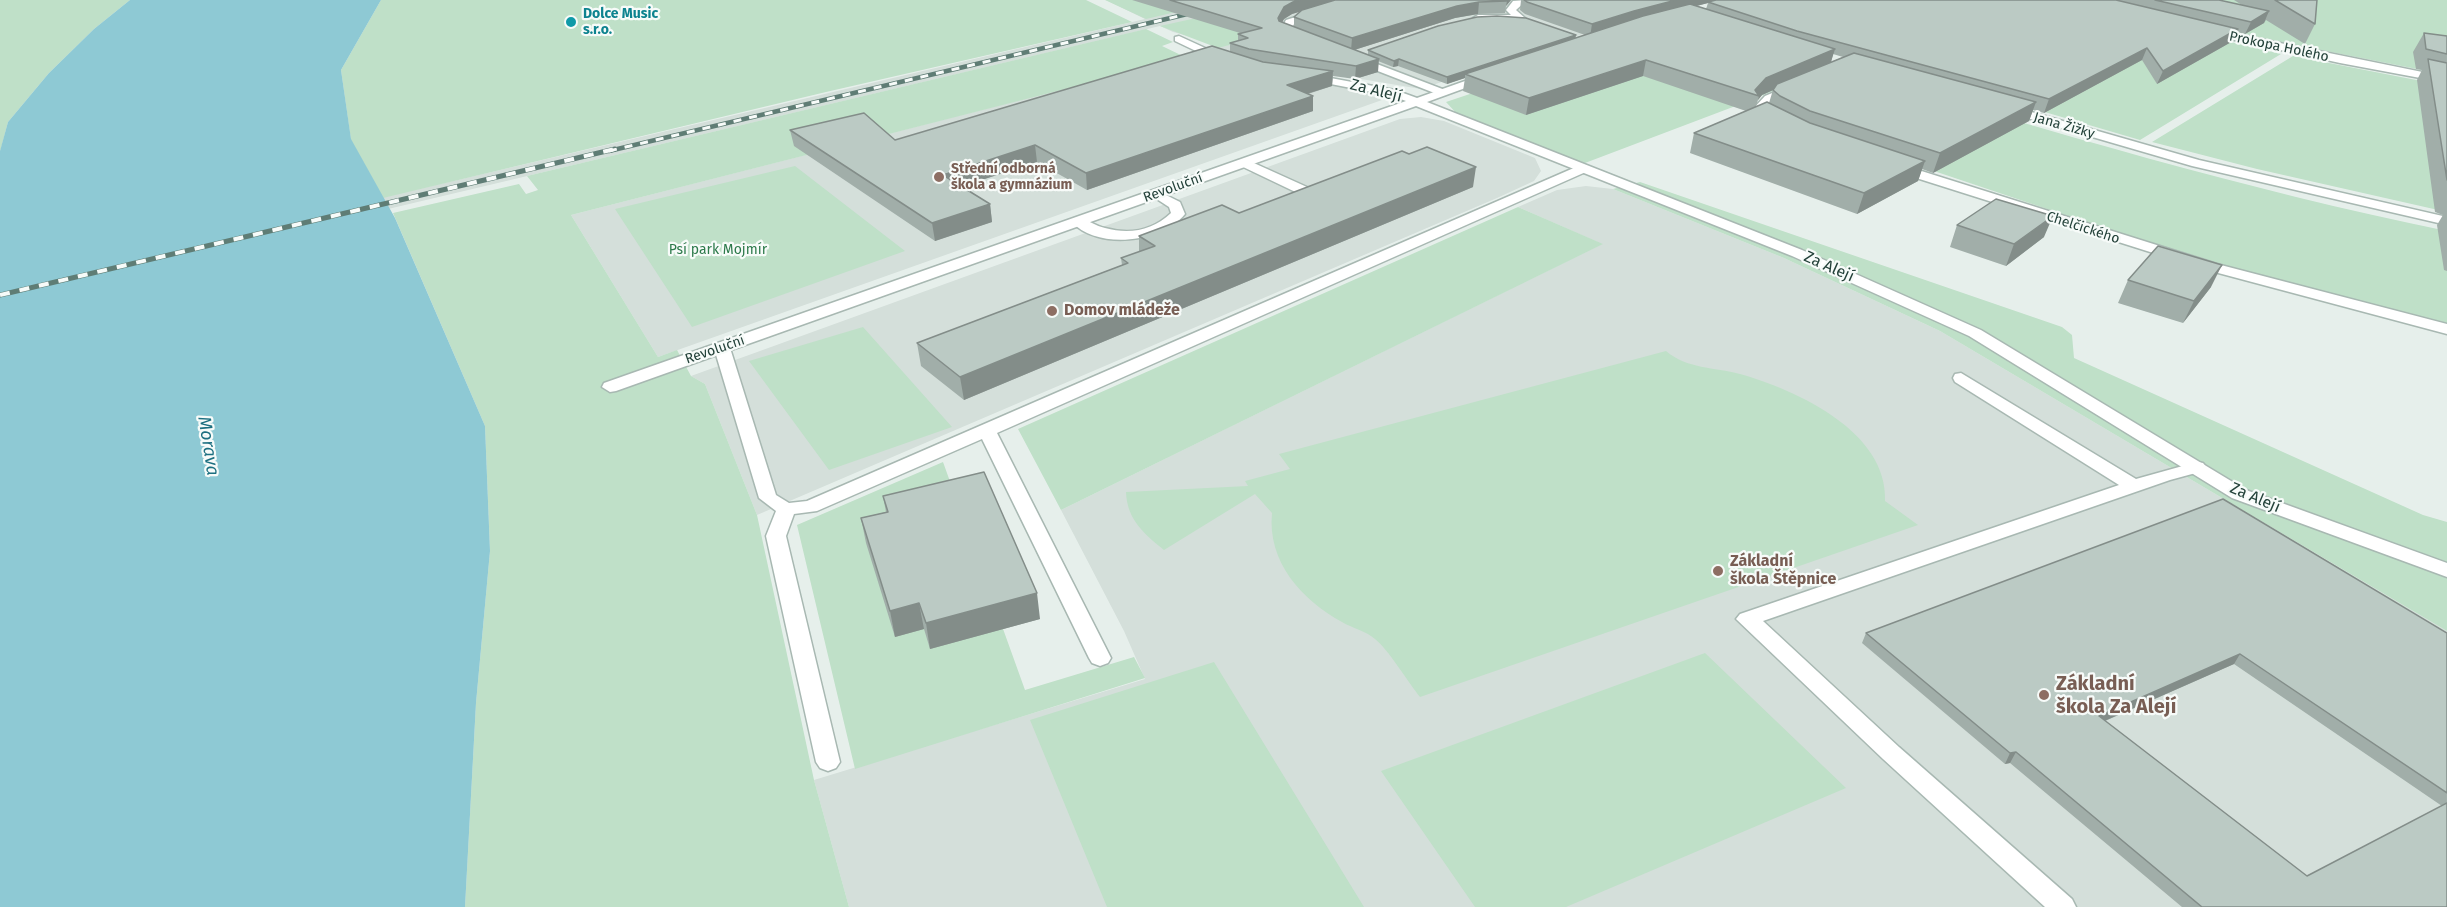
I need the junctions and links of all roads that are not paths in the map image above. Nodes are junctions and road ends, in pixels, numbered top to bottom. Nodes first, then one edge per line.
1 (1360, 0) edge
2 (1522, 0) edge
3 (1470, 19) edge
4 (2195, 28) edge
5 (1179, 39) dead end
6 (1308, 42) edge
7 (1373, 50) edge
8 (1236, 64) edge
9 (1494, 74) edge
10 (1302, 76) edge
11 (2447, 80) edge
12 (1807, 81) edge
13 (1441, 92) junction
14 (1416, 102) junction
15 (1998, 107) edge
16 (1783, 127) edge
17 (1880, 161) edge
18 (1245, 163) junction
19 (1583, 168) junction
20 (1156, 194) junction
21 (1313, 195) edge
22 (2447, 221) edge
23 (1079, 222) junction
24 (2447, 329) edge
25 (722, 348) junction
26 (1961, 378) dead end
27 (610, 387) dead end
28 (987, 431) junction
29 (2197, 467) junction
30 (2134, 486) junction
31 (786, 509) junction
32 (2447, 570) edge
33 (1100, 658) dead end
34 (828, 762) dead end
35 (2063, 907) edge

1 - 6 street
2 - 3 street
4 - 11 street, Prokopa Holého
5 - 8 street
7 - 13 street
9 - 13 street, Revoluční
10 - 14 street, Za Alejí
12 - 16 street
13 - 14 street, Revoluční
14 - 18 street, Revoluční
14 - 19 street, Za Alejí
15 - 22 street, Jana Žižky
17 - 24 street, Chelčického
18 - 20 street, Revoluční
18 - 21 street
19 - 28 street
19 - 29 street, Za Alejí
20 - 23 street, Revoluční
20 - 23 street
23 - 25 street, Revoluční
25 - 27 street, Revoluční
25 - 31 street
26 - 30 street
28 - 31 street
28 - 33 street
29 - 30 street
29 - 32 street, Za Alejí
30 - 35 street
31 - 34 street

